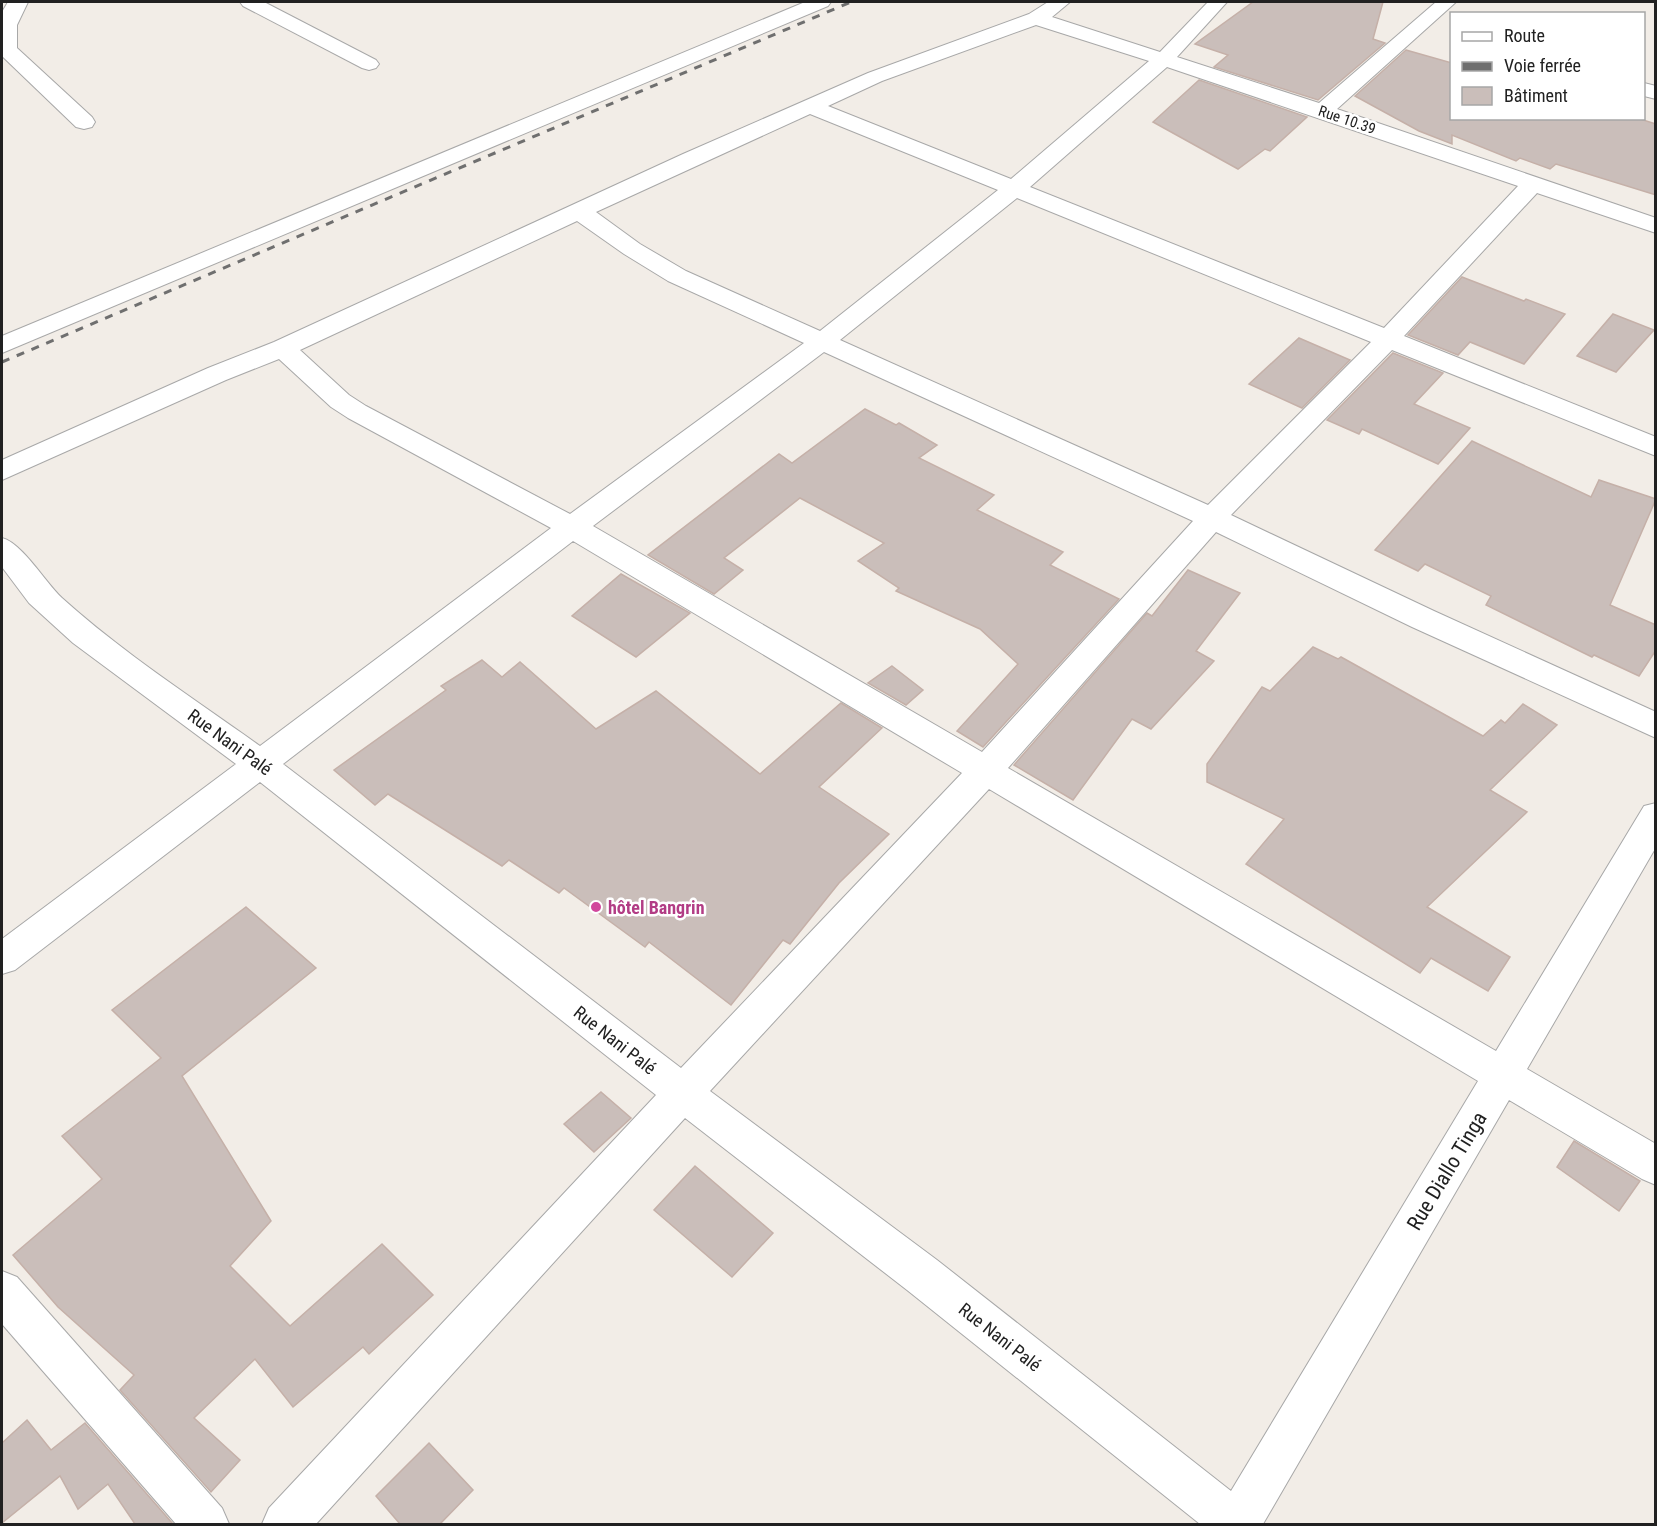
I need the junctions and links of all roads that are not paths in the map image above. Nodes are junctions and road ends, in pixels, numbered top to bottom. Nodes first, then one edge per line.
1 (18, 2) edge
2 (250, 2) edge
3 (821, 2) edge
4 (1060, 2) edge
5 (1218, 2) edge
6 (1447, 2) edge
7 (1036, 18) junction
8 (1427, 20) junction
9 (1450, 27) edge
10 (1165, 58) junction
11 (369, 64) dead end
12 (811, 107) junction
13 (1322, 111) junction
14 (84, 122) dead end
15 (1533, 184) junction
16 (1016, 188) junction
17 (579, 211) junction
18 (1656, 226) edge
19 (1387, 340) junction
20 (823, 341) junction
21 (2, 345) edge
22 (283, 348) junction
23 (1656, 447) edge
24 (2, 471) edge
25 (1212, 518) junction
26 (572, 526) junction
27 (2, 548) edge
28 (1656, 726) edge
29 (259, 763) junction
30 (986, 771) junction
31 (1656, 816) edge
32 (2, 959) edge
33 (1504, 1077) junction
34 (683, 1094) junction
35 (1656, 1166) edge
36 (2, 1292) edge
37 (206, 1524) edge
38 (285, 1524) edge
39 (1237, 1524) edge

1 - 14 street
2 - 11 street
3 - 21 street
4 - 7 street
5 - 10 street
6 - 8 street
7 - 10 street, Rue 10.39
7 - 12 street
8 - 9 street
8 - 13 street
10 - 13 street, Rue 10.39
10 - 16 street
12 - 16 street
12 - 17 street
13 - 15 street, Rue 10.39
15 - 18 street, Rue 10.39
15 - 19 street
16 - 19 street
16 - 20 street
17 - 20 street
17 - 22 street
19 - 23 street
19 - 25 street
20 - 25 street
20 - 26 street
22 - 24 street
22 - 26 street
25 - 28 street
25 - 30 street
26 - 29 street
26 - 30 street
27 - 29 street, Rue Nani Palé
29 - 32 street
29 - 34 street, Rue Nani Palé
30 - 33 street
30 - 34 street
31 - 33 street, Rue Diallo Tinga
33 - 35 street
33 - 39 street, Rue Diallo Tinga
34 - 38 street
34 - 39 street, Rue Nani Palé
36 - 37 street

